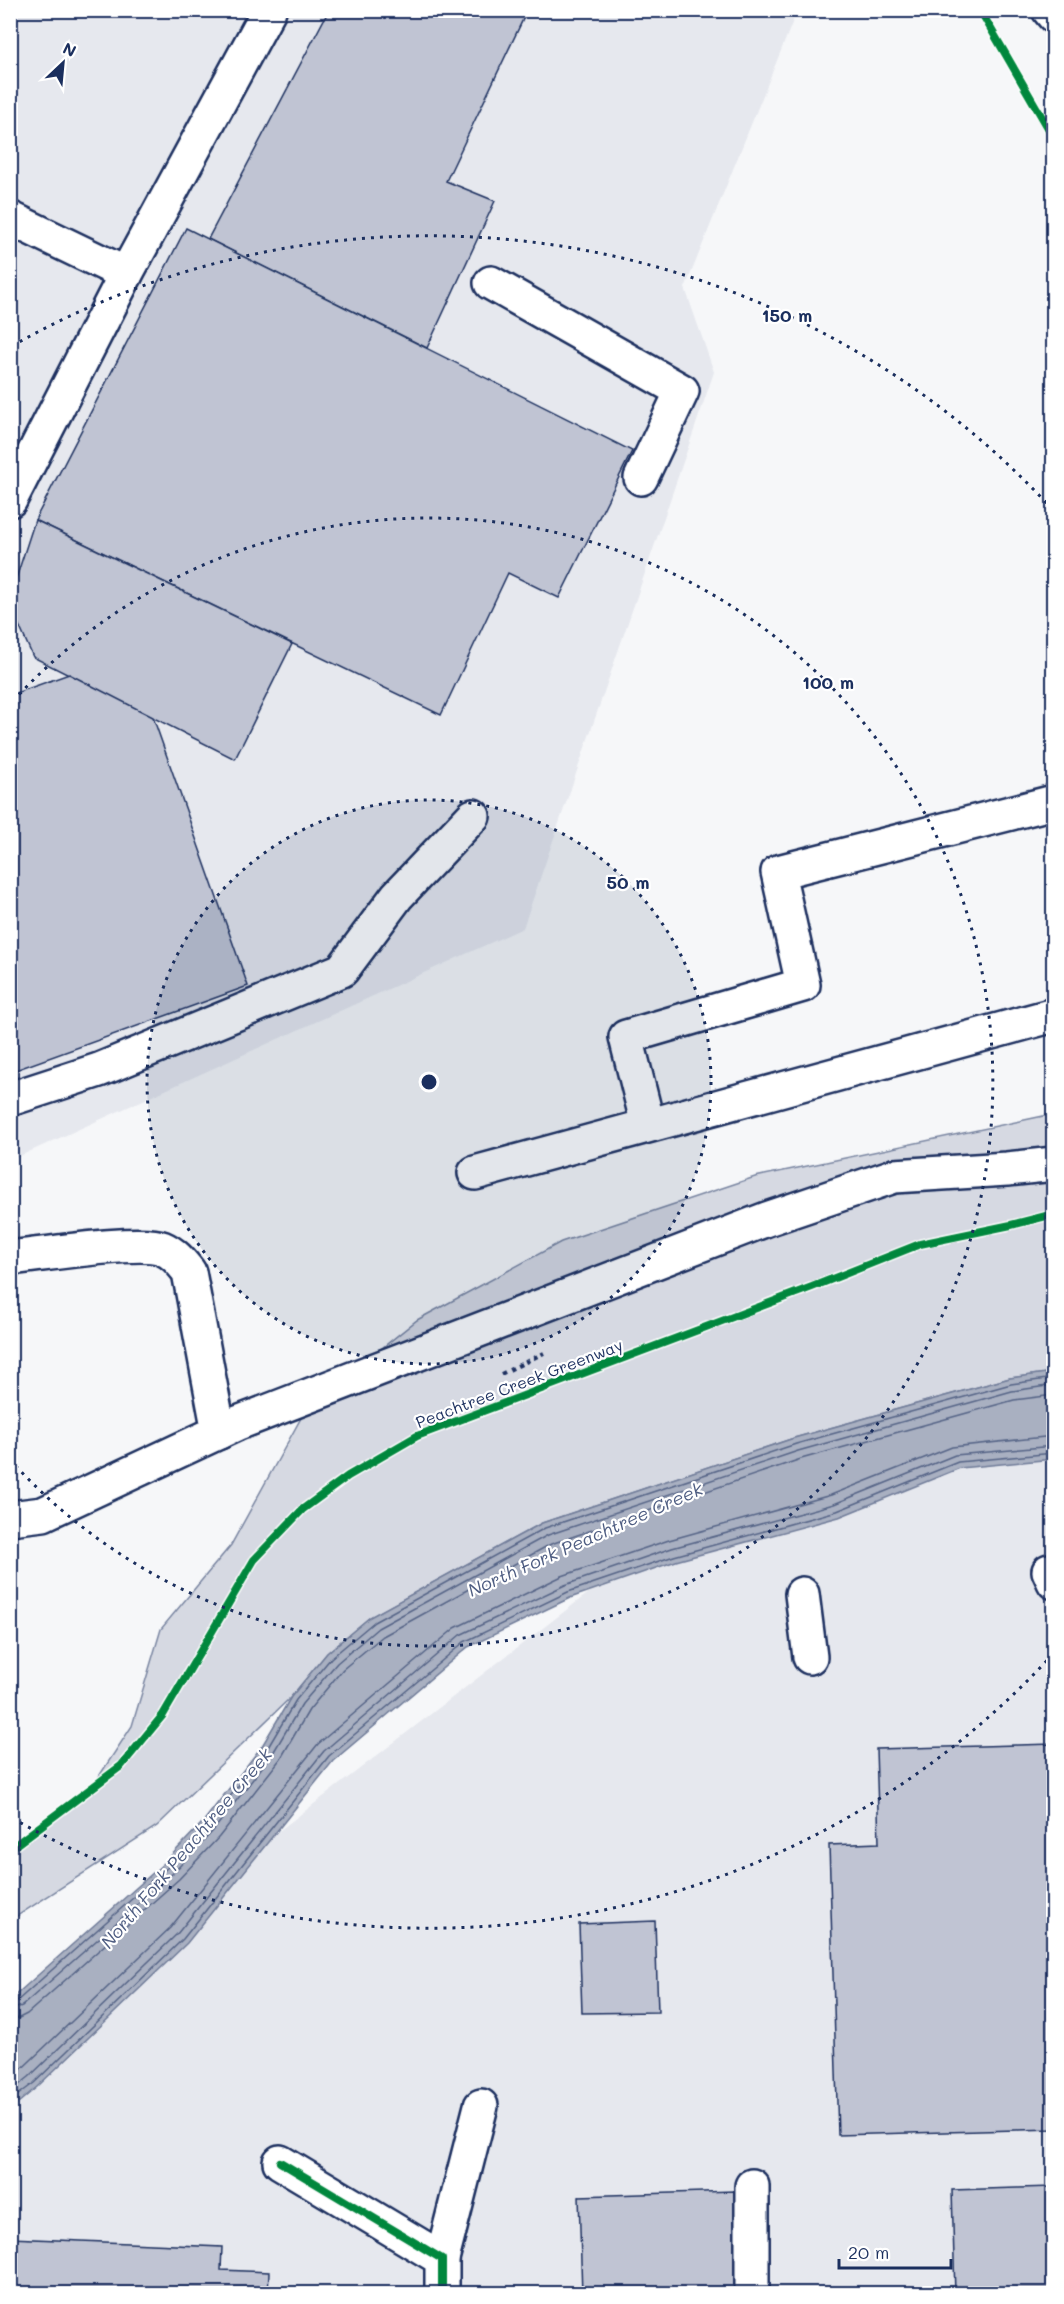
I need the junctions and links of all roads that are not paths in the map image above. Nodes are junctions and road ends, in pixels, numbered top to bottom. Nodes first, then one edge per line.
1 (269, 10) edge
2 (1049, 10) edge
3 (1053, 16) edge
4 (10, 218) edge
5 (126, 274) junction
6 (491, 283) dead end
7 (641, 478) dead end
8 (10, 500) edge
9 (1053, 802) edge
10 (473, 816) dead end
11 (1053, 1015) edge
12 (10, 1099) edge
13 (648, 1125) junction
14 (1053, 1164) edge
15 (475, 1173) dead end
16 (10, 1258) edge
17 (219, 1432) junction
18 (10, 1518) edge
19 (802, 1594) dead end
20 (810, 1657) dead end
21 (481, 2106) dead end
22 (280, 2162) dead end
23 (752, 2186) dead end
24 (442, 2259) junction
25 (442, 2294) edge
26 (752, 2294) edge

1 - 5 street
2 - 3 street
4 - 5 street
5 - 8 street
6 - 7 street
9 - 13 street
10 - 12 street
11 - 13 street
13 - 15 street
14 - 17 street
16 - 17 street
17 - 18 street
19 - 20 street
21 - 24 street
22 - 24 street
23 - 26 street
24 - 25 street

